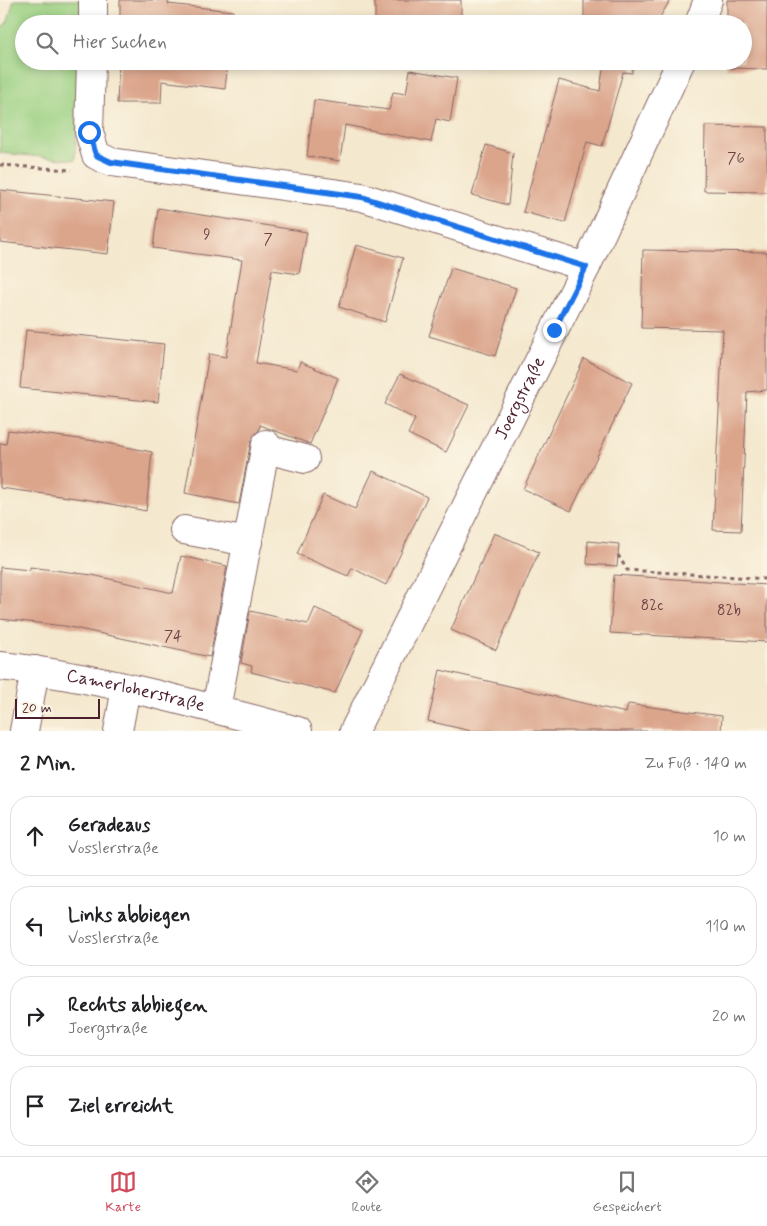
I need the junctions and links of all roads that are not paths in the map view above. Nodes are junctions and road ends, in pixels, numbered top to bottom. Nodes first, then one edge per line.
1 (93, 0) edge
2 (708, 0) edge
3 (93, 15) edge
4 (702, 15) edge
5 (91, 70) edge
6 (678, 70) edge
7 (586, 267) junction
8 (305, 459) dead end
9 (184, 530) dead end
10 (248, 542) junction
11 (0, 666) edge
12 (35, 670) junction
13 (126, 688) junction
14 (216, 709) junction
15 (24, 731) edge
16 (118, 731) edge
17 (298, 731) edge
18 (354, 731) edge

1 - 3 street
2 - 4 street
5 - 7 street
6 - 7 street, Joergstraße
7 - 18 street, Joergstraße
8 - 10 street
9 - 10 street
10 - 14 street
11 - 12 street, Camerloherstraße
12 - 13 street, Camerloherstraße
12 - 15 street
13 - 14 street, Camerloherstraße
13 - 16 street
14 - 17 street, Camerloherstraße

